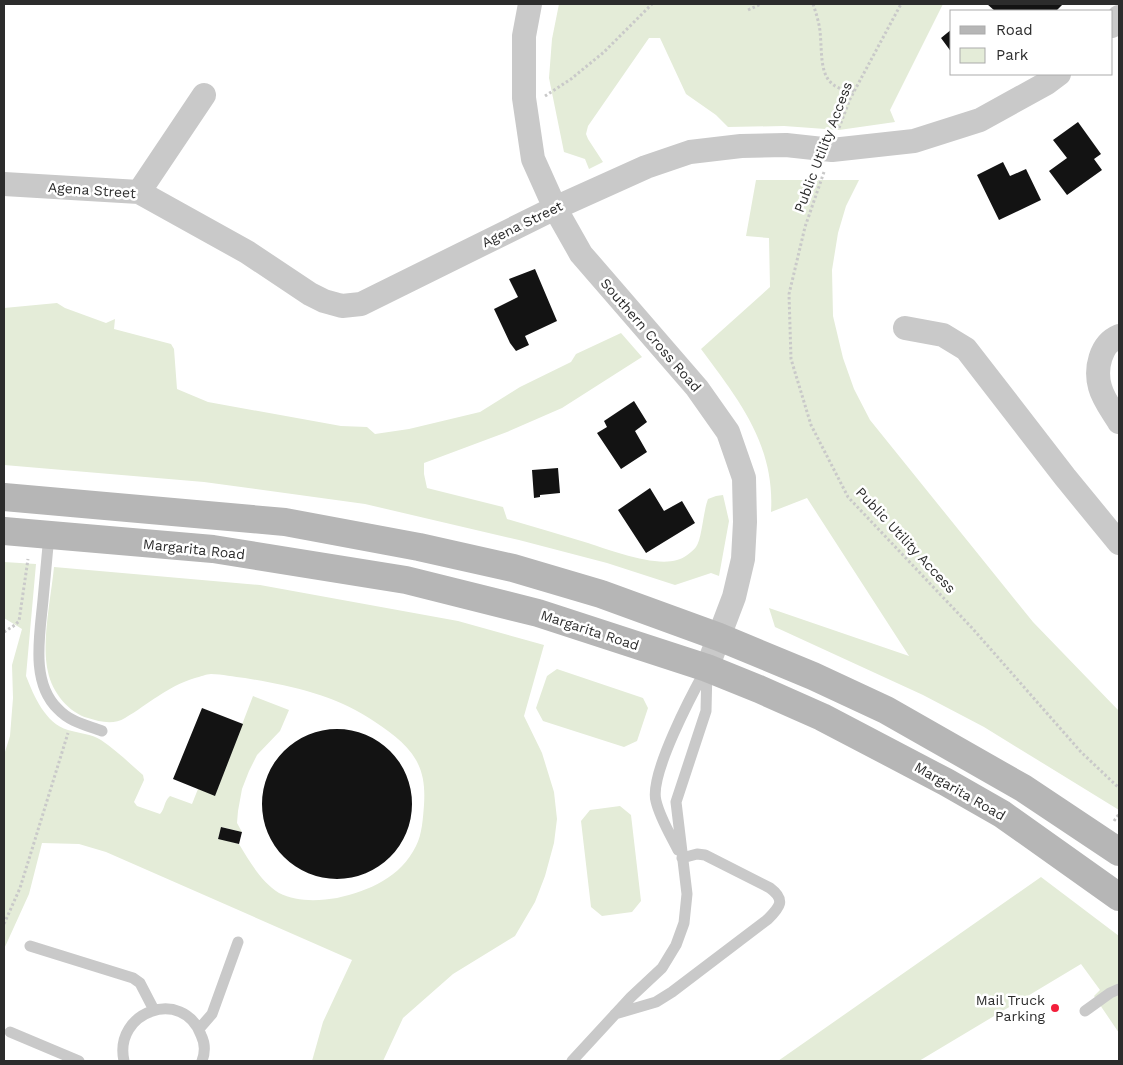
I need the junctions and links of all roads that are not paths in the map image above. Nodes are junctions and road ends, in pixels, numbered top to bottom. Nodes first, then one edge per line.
1 (530, 4) edge
2 (1057, 75) edge
3 (204, 94) dead end
4 (4, 184) edge
5 (139, 192) junction
6 (555, 208) junction
7 (905, 328) dead end
8 (1119, 336) edge
9 (1119, 422) edge
10 (4, 497) edge
11 (4, 531) edge
12 (49, 535) junction
13 (1119, 543) edge
14 (719, 637) junction
15 (707, 668) junction
16 (102, 731) dead end
17 (1119, 852) edge
18 (682, 858) junction
19 (1119, 897) edge
20 (238, 942) dead end
21 (30, 946) dead end
22 (1119, 989) edge
23 (154, 1010) junction
24 (1086, 1011) dead end
25 (615, 1014) junction
26 (199, 1029) junction
27 (10, 1032) dead end
28 (79, 1061) edge
29 (124, 1061) edge
30 (202, 1061) edge
31 (572, 1061) edge

1 - 6 street, Southern Cross Road
2 - 6 street, Agena Street
3 - 5 street
4 - 5 street, Agena Street
5 - 6 street, Agena Street
6 - 14 street, Southern Cross Road
7 - 13 street
8 - 9 street
10 - 14 main road
11 - 12 main road, Margarita Road
12 - 15 main road, Margarita Road
12 - 16 lane
14 - 15 street, Southern Cross Road
14 - 17 main road
15 - 18 lane
15 - 18 lane
15 - 19 main road, Margarita Road
18 - 25 lane
18 - 25 lane
20 - 26 lane
21 - 23 lane
22 - 24 lane
23 - 26 lane
23 - 29 lane
25 - 31 lane
26 - 30 lane
27 - 28 lane

